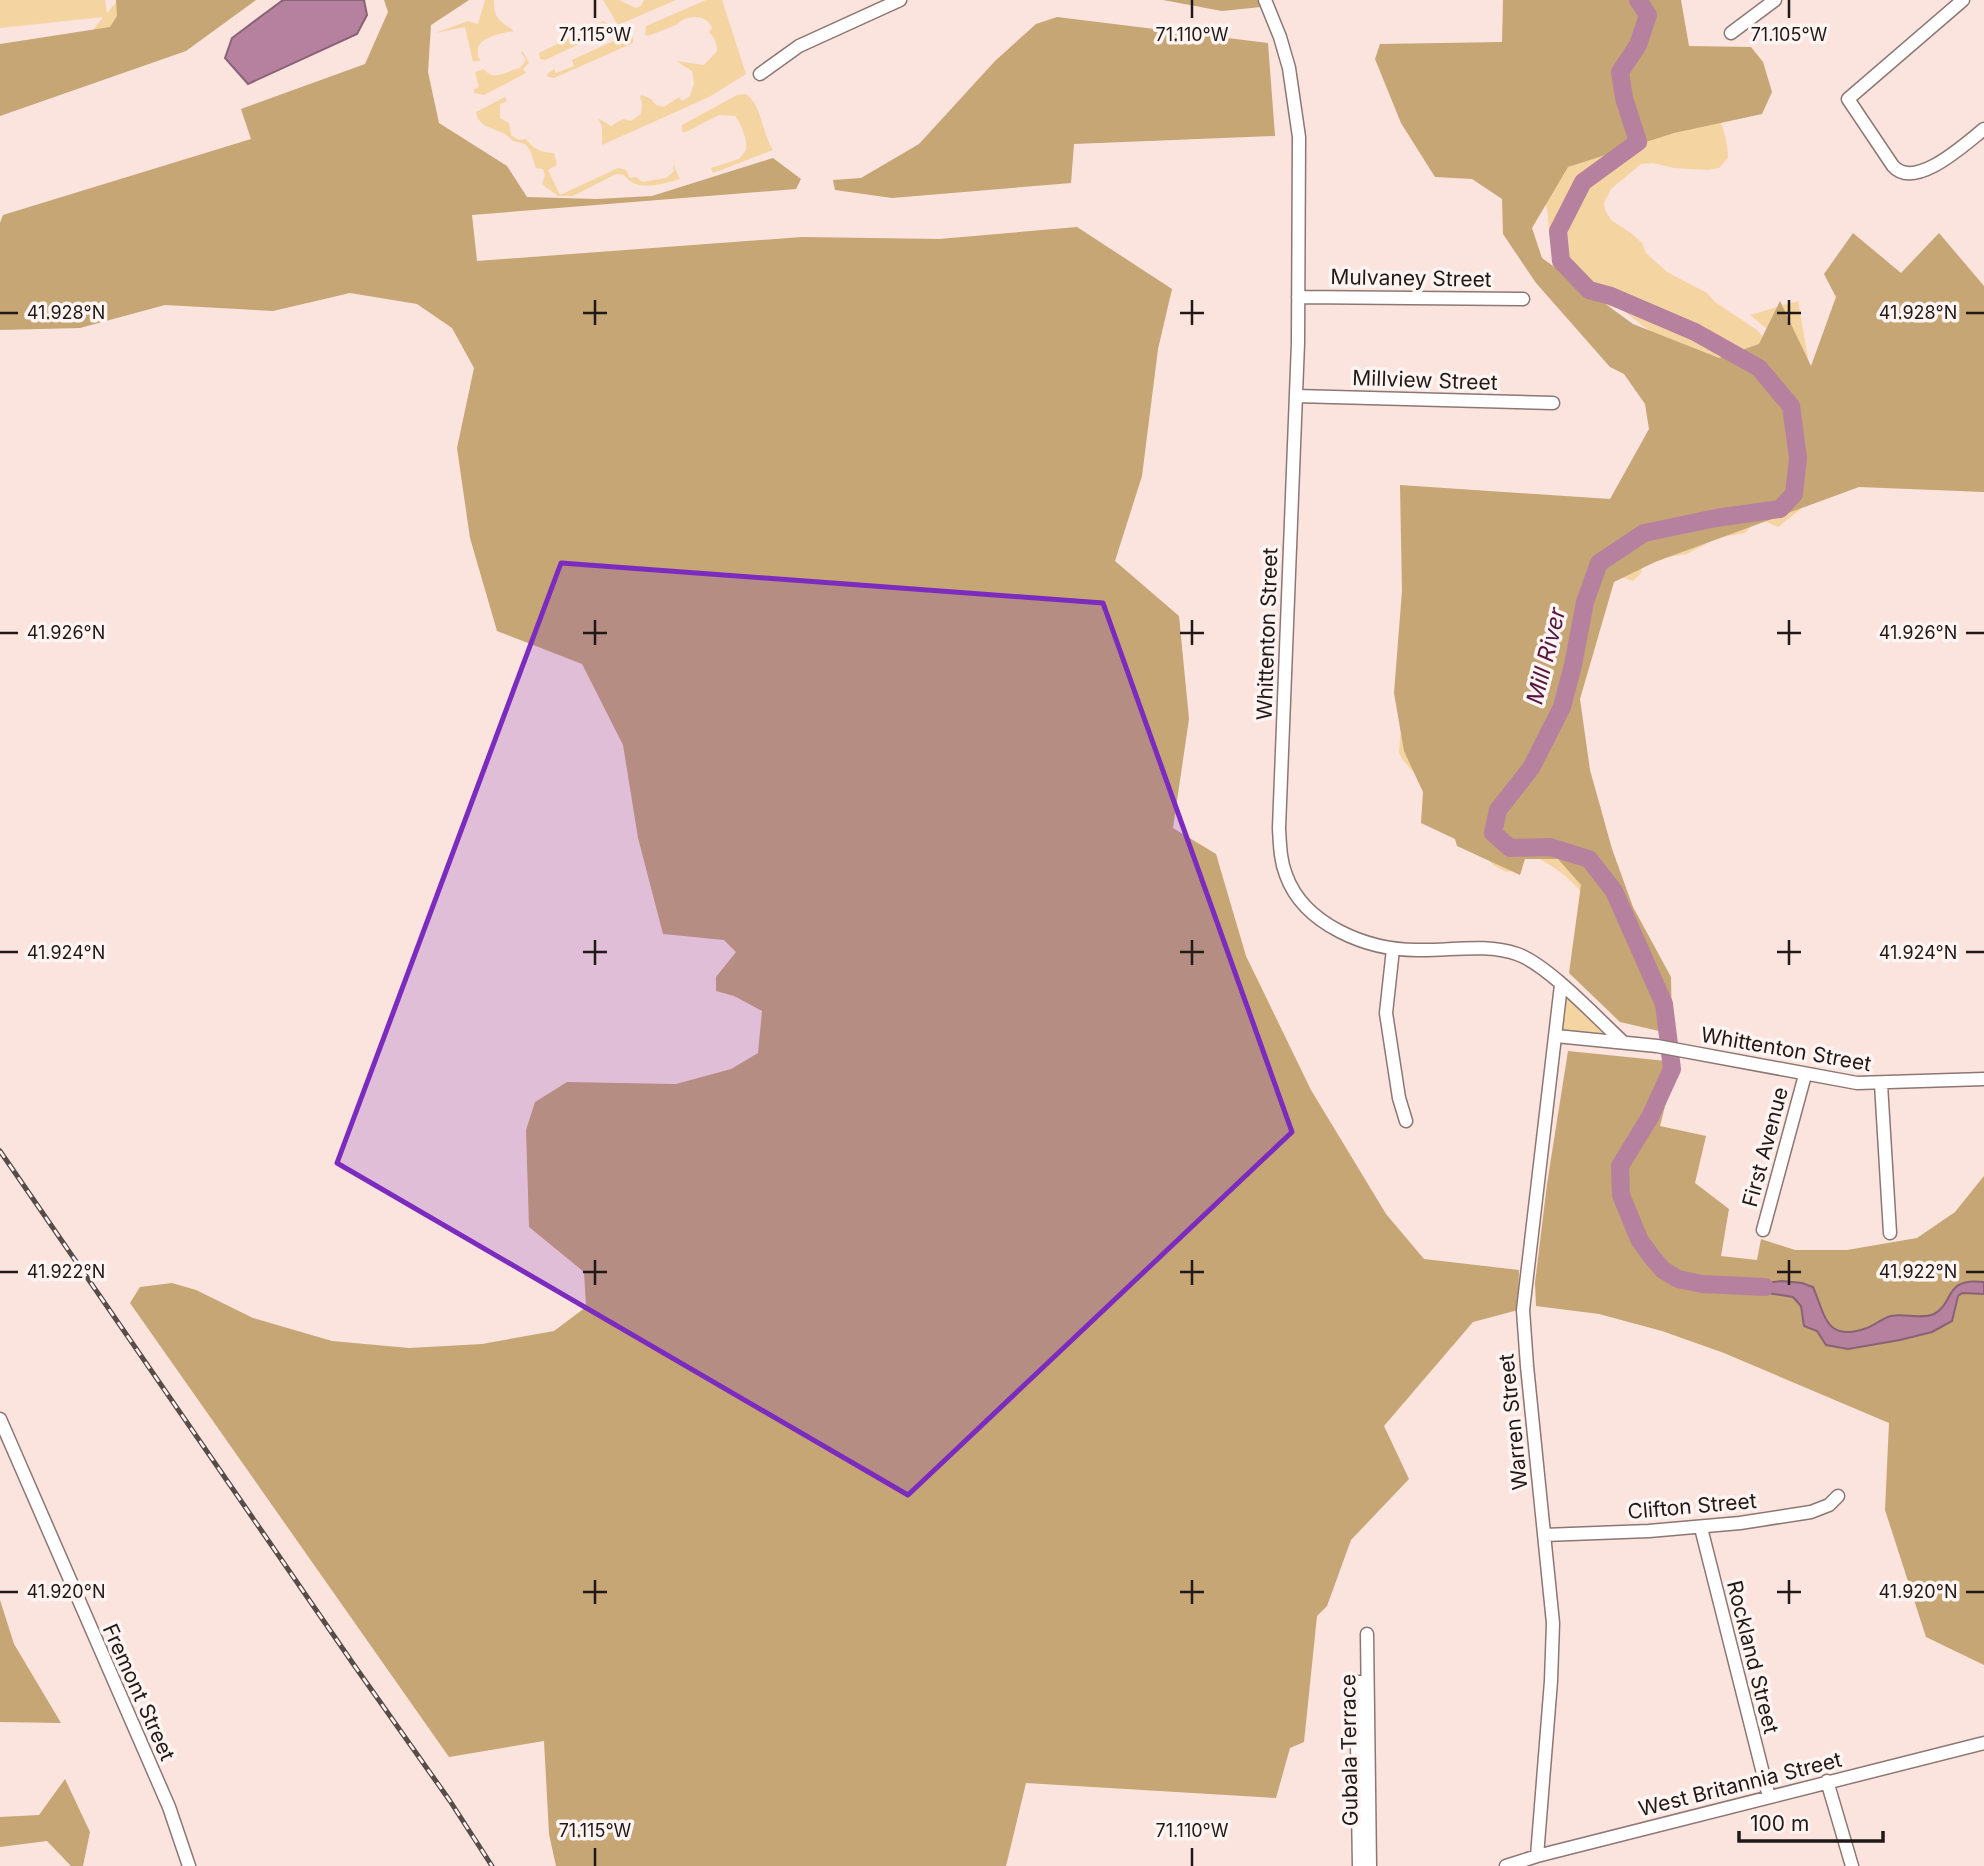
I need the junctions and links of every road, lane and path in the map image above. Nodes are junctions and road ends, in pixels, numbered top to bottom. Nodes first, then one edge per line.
1 (900, 0) edge
2 (1265, 0) edge
3 (1775, 0) edge
4 (1963, 0) edge
5 (1731, 33) dead end
6 (760, 74) dead end
7 (1984, 129) edge
8 (1298, 296) junction
9 (1523, 299) dead end
10 (1296, 396) junction
11 (1553, 403) dead end
12 (1393, 949) junction
13 (1561, 985) junction
14 (1556, 1036) junction
15 (1623, 1042) junction
16 (1805, 1075) junction
17 (1984, 1079) edge
18 (1881, 1084) junction
19 (1406, 1121) dead end
20 (1763, 1230) dead end
21 (1890, 1233) dead end
22 (0, 1419) edge
23 (1838, 1496) dead end
24 (1701, 1528) junction
25 (1544, 1535) junction
26 (1367, 1634) dead end
27 (1367, 1682) junction
28 (1984, 1743) edge
29 (1828, 1781) junction
30 (1769, 1797) junction
31 (1537, 1856) junction
32 (189, 1866) edge
33 (1359, 1866) edge
34 (1370, 1866) edge
35 (1506, 1866) edge
36 (1852, 1866) edge

1 - 6 street
2 - 8 street, Whittenton Street
3 - 5 street
4 - 7 street
8 - 9 street, Mulvaney Street
8 - 10 street, Whittenton Street
10 - 11 street, Millview Street
10 - 12 street, Whittenton Street
12 - 13 street, Whittenton Street
12 - 19 street
13 - 14 street, Warren Street
13 - 15 street, Whittenton Street
14 - 15 street, Whittenton Street
14 - 25 street, Warren Street
15 - 16 street, Whittenton Street
16 - 18 street, Whittenton Street
16 - 20 street, First Avenue
17 - 18 street, Whittenton Street
18 - 21 street
22 - 32 street, Fremont Street
23 - 24 street, Clifton Street
24 - 25 street, Clifton Street
24 - 30 street, Rockland Street
25 - 31 street, Warren Street
26 - 27 street, Gubala Terrace
27 - 33 street, Gubala Terrace
27 - 34 street, Gubala Terrace
28 - 29 street, West Britannia Street
29 - 30 street, West Britannia Street
29 - 36 street
30 - 31 street, West Britannia Street
31 - 35 street, West Britannia Street

